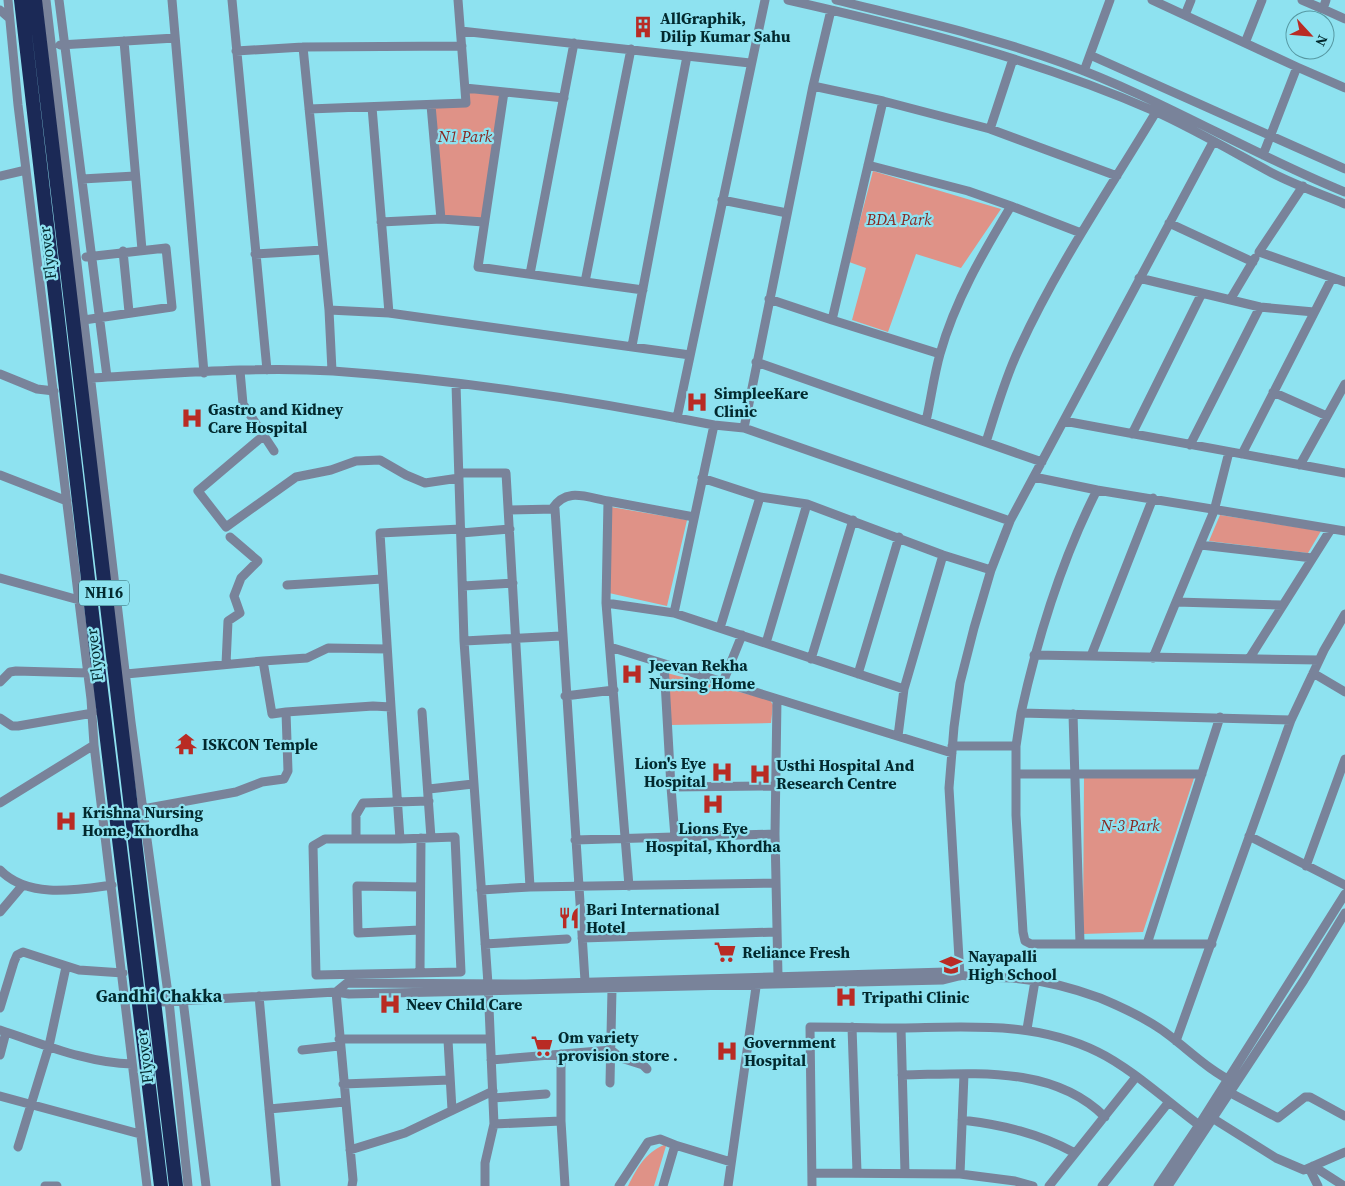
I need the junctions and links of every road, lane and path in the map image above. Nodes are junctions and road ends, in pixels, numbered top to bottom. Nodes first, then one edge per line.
1 (8, 0) edge
2 (21, 0) edge
3 (35, 0) edge
4 (46, 0) edge
5 (59, 0) edge
6 (172, 0) edge
7 (232, 0) edge
8 (458, 0) edge
9 (765, 0) edge
10 (788, 0) edge
11 (836, 0) edge
12 (1110, 0) edge
13 (1152, 0) edge
14 (1190, 0) edge
15 (1262, 0) edge
16 (1302, 0) edge
17 (850, 4) junction
18 (1324, 4) edge
19 (0, 10) edge
20 (831, 10) junction
21 (848, 14) junction
22 (1185, 15) junction
23 (9, 18) junction
24 (1345, 19) edge
25 (50, 29) junction
26 (461, 30) junction
27 (175, 38) junction
28 (11, 39) junction
29 (124, 41) junction
30 (574, 43) junction
31 (66, 44) junction
32 (1245, 44) junction
33 (52, 45) junction
34 (462, 46) junction
35 (303, 47) junction
36 (631, 50) junction
37 (236, 52) junction
38 (1090, 55) junction
39 (687, 56) junction
40 (1013, 59) junction
41 (750, 63) junction
42 (1297, 67) junction
43 (1084, 71) junction
44 (813, 86) junction
45 (465, 88) junction
46 (1345, 88) edge
47 (504, 92) junction
48 (564, 98) junction
49 (883, 101) junction
50 (430, 105) junction
51 (372, 107) junction
52 (309, 109) junction
53 (1156, 112) junction
54 (990, 129) junction
55 (1271, 136) junction
56 (1212, 142) junction
57 (1236, 142) junction
58 (1231, 151) junction
59 (1263, 156) junction
60 (868, 165) junction
61 (1345, 169) edge
62 (26, 170) junction
63 (0, 176) edge
64 (135, 176) junction
65 (1117, 176) junction
66 (82, 179) junction
67 (1303, 186) junction
68 (1345, 192) edge
69 (722, 200) junction
70 (1345, 204) edge
71 (1011, 206) junction
72 (787, 213) junction
73 (441, 219) junction
74 (381, 222) junction
75 (484, 222) junction
76 (1169, 223) junction
77 (1080, 234) junction
78 (142, 250) junction
79 (323, 250) junction
80 (122, 251) junction
81 (1259, 252) junction
82 (255, 254) junction
83 (91, 256) junction
84 (78, 259) junction
85 (1253, 262) junction
86 (530, 274) junction
87 (1140, 278) junction
88 (1332, 278) junction
89 (585, 282) junction
90 (1345, 282) edge
91 (642, 290) junction
92 (1202, 293) junction
93 (769, 299) junction
94 (1230, 300) junction
95 (1260, 307) junction
96 (329, 310) junction
97 (129, 312) junction
98 (1314, 312) junction
99 (389, 313) junction
100 (100, 317) junction
101 (84, 320) junction
102 (832, 320) junction
103 (632, 346) junction
104 (940, 354) junction
105 (690, 355) junction
106 (756, 362) junction
107 (267, 370) junction
108 (240, 371) junction
109 (332, 371) junction
110 (204, 373) junction
111 (0, 374) edge
112 (107, 377) junction
113 (91, 378) junction
114 (456, 384) junction
115 (1345, 384) edge
116 (54, 391) junction
117 (1273, 392) junction
118 (1328, 416) junction
119 (677, 418) junction
120 (926, 421) junction
121 (1064, 421) junction
122 (714, 425) junction
123 (744, 428) junction
124 (1132, 434) junction
125 (263, 436) junction
126 (986, 442) junction
127 (1190, 444) junction
128 (274, 451) dead end
129 (1229, 452) junction
130 (1242, 454) junction
131 (1042, 462) junction
132 (1300, 465) junction
133 (1345, 473) edge
134 (0, 475) edge
135 (459, 475) junction
136 (1034, 477) junction
137 (702, 478) junction
138 (1097, 490) junction
139 (760, 496) junction
140 (1153, 498) junction
141 (67, 501) junction
142 (608, 501) junction
143 (807, 504) junction
144 (552, 509) junction
145 (509, 510) junction
146 (1214, 511) junction
147 (694, 517) junction
148 (853, 520) junction
149 (1010, 521) junction
150 (510, 529) junction
151 (1330, 529) junction
152 (461, 531) junction
153 (1345, 531) edge
154 (230, 537) dead end
155 (899, 537) junction
156 (1201, 545) junction
157 (943, 555) junction
158 (1312, 558) junction
159 (991, 570) junction
160 (0, 578) edge
161 (382, 579) junction
162 (513, 583) junction
163 (288, 585) dead end
164 (463, 586) junction
165 (79, 600) junction
166 (1176, 602) junction
167 (606, 603) junction
168 (1283, 605) junction
169 (674, 613) junction
170 (1344, 617) edge
171 (720, 628) junction
172 (561, 636) junction
173 (742, 636) junction
174 (515, 638) junction
175 (464, 640) junction
176 (766, 644) junction
177 (610, 647) junction
178 (387, 649) junction
179 (1034, 655) junction
180 (1091, 656) junction
181 (812, 658) junction
182 (1153, 658) junction
183 (1249, 659) junction
184 (1319, 660) junction
185 (263, 661) junction
186 (226, 664) junction
187 (664, 664) junction
188 (88, 673) junction
189 (1313, 673) junction
190 (126, 674) junction
191 (858, 674) junction
192 (0, 682) edge
193 (723, 682) junction
194 (904, 688) junction
195 (614, 690) junction
196 (1345, 692) edge
197 (565, 696) junction
198 (777, 699) junction
199 (390, 707) junction
200 (286, 712) junction
201 (422, 712) dead end
202 (93, 713) junction
203 (1020, 714) junction
204 (1073, 714) junction
205 (1220, 717) junction
206 (0, 718) edge
207 (1291, 720) junction
208 (898, 736) junction
209 (94, 745) junction
210 (1016, 746) junction
211 (952, 749) junction
212 (1345, 759) edge
213 (1073, 772) junction
214 (1017, 774) junction
215 (1202, 774) junction
216 (473, 784) junction
217 (776, 786) junction
218 (671, 787) junction
219 (429, 788) junction
220 (429, 801) junction
221 (399, 802) junction
222 (0, 803) edge
223 (143, 809) junction
224 (775, 834) junction
225 (1249, 836) junction
226 (675, 837) junction
227 (421, 838) junction
228 (431, 838) junction
229 (356, 839) junction
230 (400, 839) junction
231 (626, 839) junction
232 (575, 840) junction
233 (1306, 866) junction
234 (0, 870) edge
235 (776, 883) junction
236 (112, 885) junction
237 (1345, 885) edge
238 (22, 886) junction
239 (629, 886) junction
240 (420, 887) junction
241 (530, 887) junction
242 (578, 887) junction
243 (482, 890) junction
244 (1345, 894) edge
245 (0, 912) edge
246 (1345, 913) edge
247 (420, 930) junction
248 (776, 932) junction
249 (582, 938) junction
250 (567, 939) dead end
251 (1080, 943) junction
252 (485, 944) junction
253 (1147, 944) junction
254 (1212, 944) junction
255 (66, 967) junction
256 (420, 972) junction
257 (123, 973) junction
258 (408, 973) junction
259 (778, 976) junction
260 (960, 976) junction
261 (585, 981) junction
262 (757, 981) junction
263 (1035, 981) junction
264 (3, 984) edge
265 (408, 984) junction
266 (488, 988) junction
267 (612, 989) junction
268 (336, 992) junction
269 (259, 996) junction
270 (183, 1000) junction
271 (169, 1001) junction
272 (126, 1007) junction
273 (0, 1008) edge
274 (852, 1027) junction
275 (901, 1028) junction
276 (1027, 1029) junction
277 (3, 1031) edge
278 (490, 1039) junction
279 (448, 1040) junction
280 (1176, 1041) junction
281 (339, 1043) junction
282 (49, 1046) junction
283 (302, 1050) dead end
284 (611, 1050) junction
285 (561, 1054) junction
286 (0, 1055) edge
287 (491, 1060) junction
288 (132, 1064) junction
289 (647, 1069) dead end
290 (964, 1074) junction
291 (902, 1075) junction
292 (1136, 1077) junction
293 (450, 1080) junction
294 (1232, 1081) junction
295 (610, 1083) dead end
296 (343, 1084) junction
297 (1226, 1090) junction
298 (546, 1094) dead end
299 (493, 1095) junction
300 (0, 1096) edge
301 (345, 1102) junction
302 (1168, 1103) junction
303 (31, 1105) junction
304 (269, 1108) junction
305 (452, 1110) junction
306 (1105, 1116) junction
307 (1209, 1116) junction
308 (1345, 1116) edge
309 (962, 1120) junction
310 (561, 1121) junction
311 (494, 1124) junction
312 (1200, 1125) junction
313 (140, 1134) junction
314 (675, 1145) junction
315 (18, 1147) dead end
316 (350, 1150) junction
317 (1345, 1152) edge
318 (1075, 1153) junction
319 (732, 1162) junction
320 (1311, 1167) junction
321 (857, 1172) junction
322 (905, 1172) junction
323 (812, 1173) junction
324 (960, 1174) junction
325 (45, 1186) edge
326 (57, 1186) edge
327 (147, 1186) edge
328 (162, 1186) edge
329 (176, 1186) edge
330 (188, 1186) edge
331 (206, 1186) edge
332 (276, 1186) edge
333 (352, 1186) edge
334 (485, 1186) edge
335 (565, 1186) edge
336 (619, 1186) edge
337 (663, 1186) edge
338 (728, 1186) edge
339 (812, 1186) edge
340 (1033, 1186) edge
341 (1049, 1186) edge
342 (1102, 1186) edge
343 (1158, 1186) edge
344 (1168, 1186) edge
345 (1318, 1186) edge
346 (1344, 1186) edge

1 - 23 street
2 - 328 highway, Flyover / NH16, bridge
3 - 329 highway, Flyover / NH16, bridge
4 - 25 street
5 - 31 street
6 - 27 street
7 - 37 street
8 - 26 street
9 - 41 street
10 - 20 street
11 - 17 street
12 - 38 street
13 - 22 street
14 - 22 street
15 - 32 street
16 - 18 street
17 - 21 street
17 - 43 street
18 - 24 street
19 - 23 street
20 - 21 street
20 - 44 street
21 - 40 street
22 - 32 street
23 - 28 street
25 - 28 street
25 - 33 street
26 - 30 street
26 - 34 street
27 - 29 street
27 - 110 street
28 - 62 street
29 - 31 street
29 - 64 street
30 - 36 street
30 - 48 street
31 - 33 street
31 - 66 street
32 - 42 street
33 - 84 street
34 - 35 street
34 - 45 street
35 - 37 street
35 - 52 street
36 - 39 street
36 - 89 street
37 - 82 street
38 - 43 street
38 - 55 street
39 - 41 street
39 - 91 street
40 - 53 street
40 - 54 street
41 - 69 street
42 - 46 street
42 - 55 street
43 - 57 street
44 - 49 street
44 - 72 street
45 - 47 street
45 - 50 street
47 - 48 street
47 - 75 street
48 - 86 street
49 - 54 street
49 - 60 street
50 - 51 street
50 - 73 street
51 - 52 street
51 - 74 street
52 - 79 street
53 - 56 street
53 - 65 street
54 - 65 street
55 - 59 street
55 - 61 street
56 - 58 street
56 - 76 street
57 - 58 street
57 - 59 street
58 - 67 street
59 - 68 street
60 - 71 street
60 - 102 street
62 - 63 street
62 - 116 street
64 - 66 street
64 - 78 street
65 - 77 street
66 - 83 street
67 - 70 street
67 - 81 street
69 - 72 street
69 - 105 street
71 - 77 street
71 - 104 street
72 - 93 street
73 - 74 street
73 - 75 street
74 - 99 street
75 - 86 street
76 - 85 street
76 - 87 street
77 - 126 street
78 - 80 street
78 - 97 street
79 - 82 street
79 - 96 street
80 - 83 street
80 - 97 street
81 - 85 street
81 - 88 street
82 - 107 street
83 - 84 street
83 - 100 street
84 - 101 street
85 - 94 street
86 - 89 street
87 - 92 street
87 - 121 street
88 - 90 street
88 - 98 street
89 - 91 street
91 - 103 street
92 - 94 street
92 - 124 street
93 - 102 street
93 - 106 street
94 - 95 street
95 - 98 street
95 - 127 street
96 - 99 street
96 - 109 street
97 - 100 street
98 - 117 street
99 - 103 street
100 - 101 street
100 - 112 street
101 - 113 street
102 - 104 street
103 - 105 street
104 - 120 street
105 - 119 street
106 - 120 street
106 - 123 street
107 - 108 street
107 - 109 street
108 - 110 street
108 - 125 street
109 - 114 street
110 - 112 street
111 - 116 street
112 - 113 street
113 - 190 street
114 - 119 street
114 - 135 street
115 - 118 street
116 - 141 street
117 - 118 street
117 - 130 street
118 - 132 street
119 - 122 street
120 - 126 street
121 - 124 street
121 - 131 street
122 - 123 street
122 - 137 street
123 - 149 street
124 - 127 street
125 - 128 street
125 - 135 street
126 - 131 street
127 - 129 street
129 - 130 street
129 - 146 street
130 - 132 street
131 - 136 street
132 - 133 street
134 - 141 street
135 - 145 street
135 - 152 street
136 - 138 street
136 - 149 street
137 - 139 street
137 - 147 street
138 - 140 street
138 - 179 street
139 - 143 street
139 - 171 street
140 - 146 street
140 - 180 street
141 - 165 street
142 - 144 street
142 - 147 street
142 - 167 street
143 - 148 street
143 - 176 street
144 - 145 street
144 - 172 street
145 - 150 street
146 - 151 street
146 - 156 street
147 - 169 street
148 - 155 street
148 - 181 street
149 - 159 street
150 - 152 street
150 - 162 street
151 - 153 street
151 - 158 street
152 - 161 street
152 - 164 street
154 - 186 street
155 - 157 street
155 - 191 street
156 - 158 street
156 - 166 street
157 - 159 street
157 - 194 street
158 - 168 street
159 - 211 street
160 - 165 street
161 - 163 street
161 - 178 street
162 - 164 street
162 - 174 street
164 - 175 street
165 - 188 street
166 - 168 street
166 - 182 street
167 - 169 street
167 - 177 street
168 - 183 street
169 - 171 street
170 - 184 street
171 - 173 street
172 - 174 street
172 - 197 street
173 - 176 street
173 - 193 street
174 - 175 street
174 - 241 street
175 - 216 street
176 - 181 street
177 - 187 street
177 - 195 street
178 - 185 street
178 - 199 street
179 - 180 street
179 - 203 street
180 - 182 street
181 - 191 street
182 - 183 street
183 - 184 street
184 - 189 street
185 - 186 street
185 - 200 street
186 - 190 street
187 - 193 street
187 - 218 street
188 - 192 street
188 - 202 street
189 - 196 street
189 - 207 street
190 - 223 street
191 - 194 street
193 - 198 street
194 - 208 street
195 - 197 street
195 - 231 street
197 - 232 street
198 - 208 street
198 - 217 street
199 - 200 street
199 - 221 street
200 - 223 street
201 - 219 street
202 - 206 street
202 - 209 street
203 - 204 street
203 - 210 street
204 - 205 street
204 - 213 street
205 - 207 street
205 - 215 street
207 - 225 street
208 - 211 street
209 - 222 street
209 - 236 street
210 - 211 street
210 - 214 street
211 - 260 street
212 - 233 street
213 - 214 street
213 - 215 street
213 - 251 street
214 - 251 street
215 - 253 street
216 - 219 street
216 - 243 street
217 - 218 street
217 - 224 street
218 - 226 street
219 - 220 street
220 - 221 street
220 - 228 street
221 - 229 street
221 - 230 street
223 - 271 street
224 - 226 street
224 - 235 street
225 - 233 street
225 - 254 street
226 - 231 street
227 - 228 street
227 - 230 street
227 - 240 street
228 - 256 street
229 - 230 street
229 - 258 street
231 - 232 street
231 - 239 street
232 - 242 street
233 - 237 street
234 - 238 street
235 - 239 street
235 - 248 street
236 - 238 street
236 - 257 street
238 - 245 street
239 - 242 street
240 - 247 street
240 - 247 street
241 - 242 street
241 - 243 street
242 - 249 street
243 - 252 street
244 - 294 street
246 - 294 street
247 - 256 street
248 - 249 street
248 - 259 street
249 - 261 street
250 - 252 street
251 - 253 street
252 - 266 street
253 - 254 street
254 - 280 street
255 - 257 street
255 - 264 street
255 - 282 street
256 - 258 street
257 - 272 street
258 - 265 street
259 - 260 street
259 - 262 street
260 - 262 street
260 - 263 street
261 - 262 street
261 - 266 street
262 - 267 street
262 - 319 street
263 - 276 street
263 - 280 street
264 - 273 street
265 - 266 street
265 - 268 street
266 - 267 street
266 - 268 street
266 - 278 street
267 - 284 street
268 - 269 street
268 - 281 street
269 - 270 street
269 - 304 street
270 - 271 street
270 - 331 street
271 - 272 street
271 - 330 street
272 - 288 street
274 - 275 street
274 - 321 street
274 - 323 street
275 - 276 street
275 - 291 street
276 - 292 street
277 - 282 street
277 - 286 street
278 - 279 street
278 - 287 street
279 - 281 street
279 - 293 street
280 - 294 street
281 - 283 street
281 - 296 street
282 - 288 street
282 - 303 street
284 - 285 street
284 - 289 street
284 - 295 street
285 - 287 street
285 - 310 street
287 - 299 street
288 - 313 street
290 - 291 street
290 - 306 street
290 - 309 street
291 - 322 street
292 - 302 street
292 - 306 street
293 - 296 street
293 - 305 street
294 - 297 street
296 - 301 street
297 - 307 street
297 - 308 street
298 - 299 street
299 - 305 street
299 - 311 street
300 - 303 street
301 - 304 street
301 - 316 street
302 - 312 street
302 - 342 street
303 - 313 street
303 - 315 street
304 - 332 street
305 - 316 street
306 - 318 street
307 - 312 street
307 - 320 street
307 - 344 street
309 - 318 street
309 - 324 street
310 - 311 street
310 - 335 street
311 - 334 street
312 - 343 street
313 - 327 street
314 - 319 street
314 - 336 street
314 - 337 street
316 - 333 street
317 - 320 street
318 - 341 street
319 - 338 street
320 - 345 street
320 - 346 street
321 - 322 street
321 - 323 street
322 - 324 street
323 - 339 street
324 - 340 street
325 - 326 street

